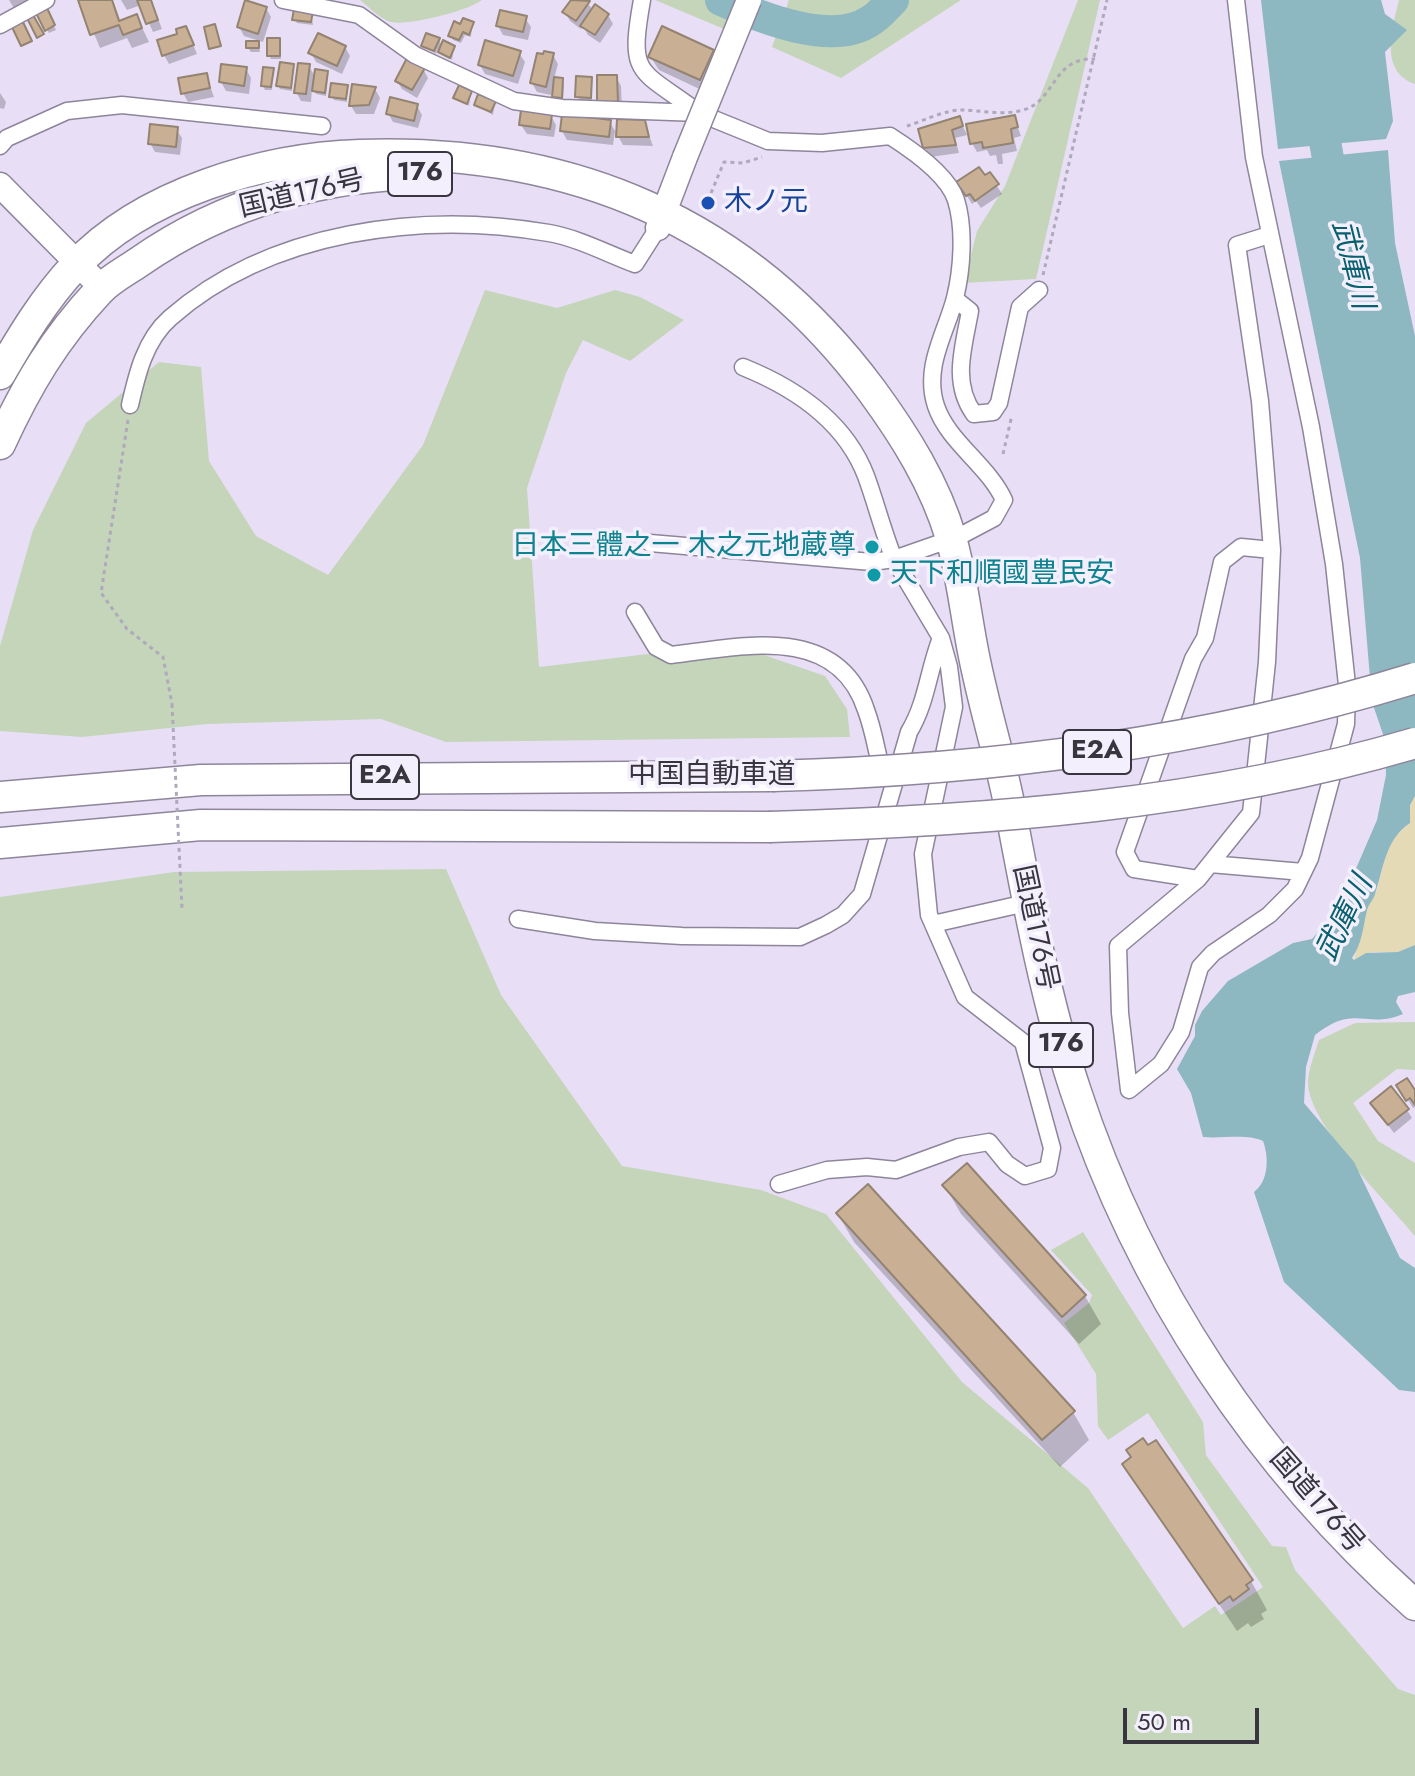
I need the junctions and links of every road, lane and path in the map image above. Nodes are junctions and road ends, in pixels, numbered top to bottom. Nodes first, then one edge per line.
1 (46, 0) edge
2 (283, 0) edge
3 (642, 0) edge
4 (749, 0) edge
5 (1107, 0) edge
6 (1236, 0) edge
7 (0, 25) edge
8 (1095, 59) junction
9 (699, 113) junction
10 (322, 126) dead end
11 (873, 137) junction
12 (0, 146) edge
13 (764, 156) dead end
14 (0, 185) edge
15 (711, 193) dead end
16 (661, 220) junction
17 (1269, 235) junction
18 (77, 263) junction
19 (102, 288) junction
20 (1039, 290) joint
21 (955, 299) junction
22 (743, 367) dead end
23 (0, 374) edge
24 (130, 405) joint
25 (1013, 410) dead end
26 (0, 444) edge
27 (1003, 454) dead end
28 (951, 540) junction
29 (650, 543) dead end
30 (1272, 550) junction
31 (894, 559) junction
32 (635, 612) dead end
33 (941, 638) junction
34 (1415, 678) edge
35 (1415, 743) edge
36 (0, 797) edge
37 (889, 800) junction
38 (0, 843) edge
39 (1210, 864) junction
40 (1303, 872) junction
41 (1198, 879) junction
42 (1026, 903) junction
43 (182, 909) dead end
44 (518, 919) dead end
45 (933, 924) junction
46 (779, 1184) dead end
47 (1415, 1605) edge

1 - 7 street
2 - 9 street
3 - 9 street
4 - 16 street, bridge
5 - 8 path
6 - 17 street
8 - 11 path
8 - 20 path
9 - 11 street
10 - 12 street
11 - 21 street
13 - 15 path
14 - 18 street
16 - 18 highway, 国道176号 / 176
16 - 19 highway, 国道176号 / 176
16 - 24 street
16 - 28 highway, 国道176号 / 176
17 - 30 street
17 - 40 street
18 - 19 street
18 - 23 highway, 国道176号 / 176
19 - 26 highway, 国道176号 / 176
20 - 21 street
21 - 28 street
22 - 31 street
24 - 43 path, bridge
25 - 27 path
28 - 31 street
28 - 42 highway, 国道176号 / 176
29 - 31 street
30 - 39 street
30 - 41 street
31 - 33 street
32 - 37 street
33 - 37 street
33 - 45 street
34 - 36 highway, 中国自動車道 / E2A, bridge
35 - 38 highway, 中国自動車道 / E2A, bridge
37 - 44 street
39 - 40 street
39 - 41 street
40 - 41 street
42 - 45 street
42 - 47 highway, 国道176号 / 176
45 - 46 street

